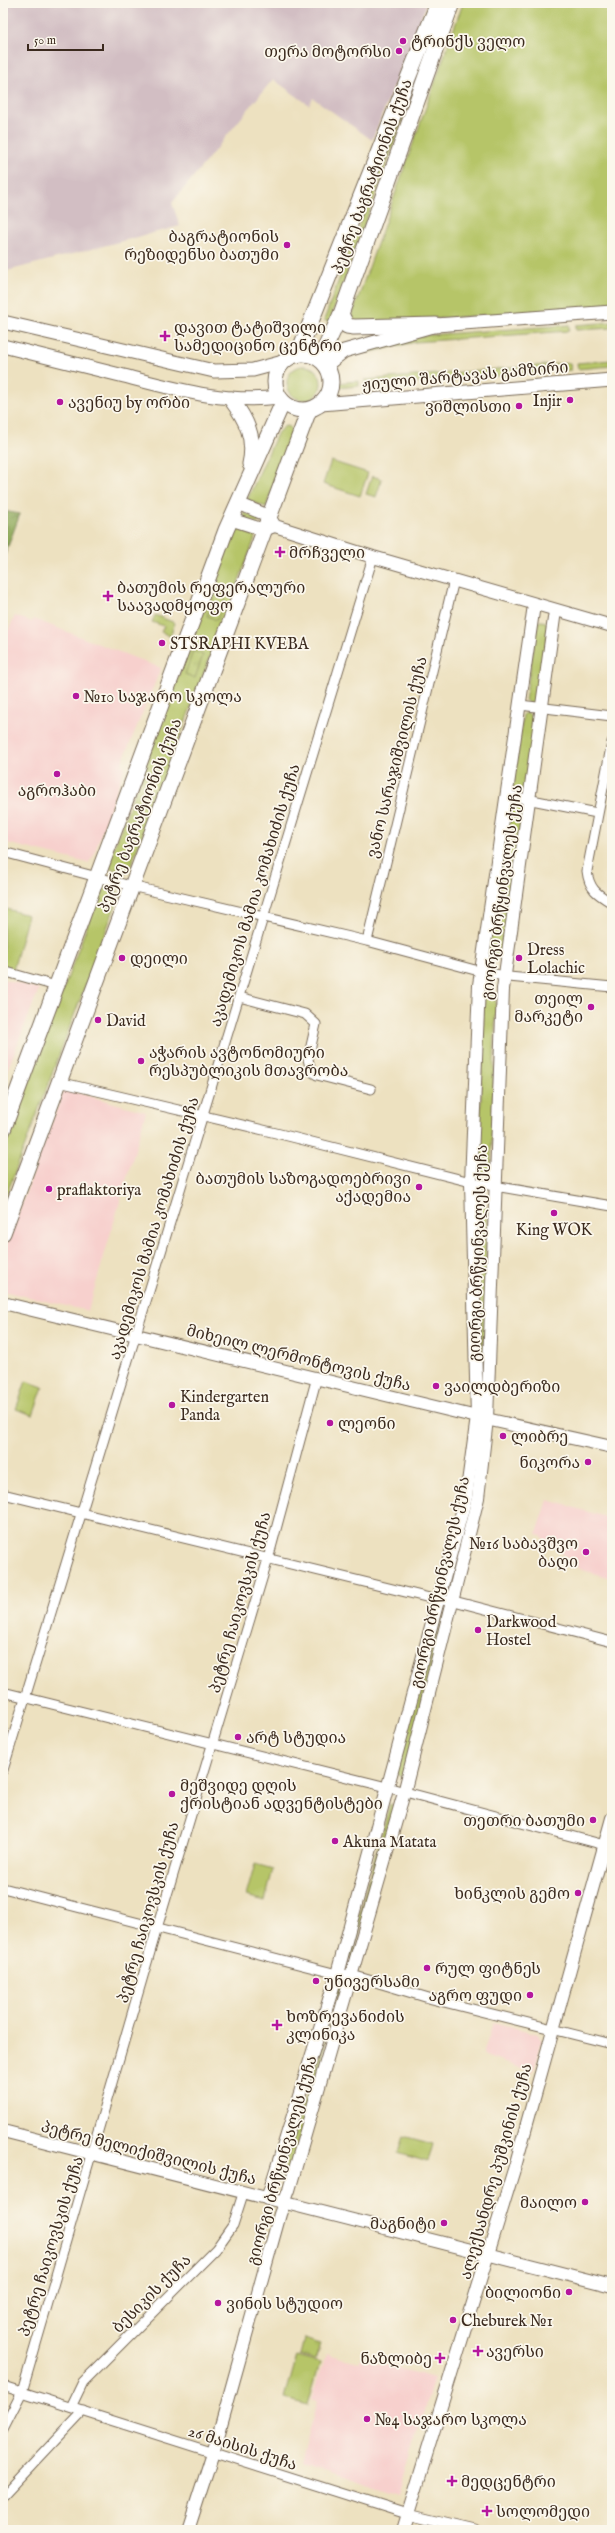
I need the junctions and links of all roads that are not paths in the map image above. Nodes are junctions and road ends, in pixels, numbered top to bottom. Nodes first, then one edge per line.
1 (438, 3) edge
2 (452, 3) edge
3 (612, 312) edge
4 (341, 314) junction
5 (3, 322) edge
6 (436, 325) junction
7 (3, 346) edge
8 (298, 354) junction
9 (283, 362) junction
10 (323, 362) junction
11 (612, 380) edge
12 (231, 399) junction
13 (281, 400) junction
14 (315, 407) junction
15 (247, 482) junction
16 (237, 503) junction
17 (230, 519) junction
18 (269, 524) junction
19 (373, 557) junction
20 (454, 580) junction
21 (534, 605) junction
22 (555, 611) junction
23 (612, 626) edge
24 (520, 705) junction
25 (541, 709) junction
26 (612, 716) edge
27 (612, 742) edge
28 (507, 795) junction
29 (531, 800) junction
30 (597, 813) junction
31 (3, 852) edge
32 (95, 876) junction
33 (131, 886) junction
34 (612, 904) edge
35 (263, 918) junction
36 (367, 941) junction
37 (3, 971) edge
38 (481, 971) junction
39 (504, 976) junction
40 (56, 986) junction
41 (612, 987) edge
42 (239, 997) junction
43 (59, 1082) junction
44 (372, 1089) dead end
45 (203, 1115) junction
46 (3, 1130) edge
47 (471, 1182) junction
48 (496, 1187) junction
49 (612, 1206) edge
50 (3, 1233) edge
51 (3, 1303) edge
52 (136, 1334) junction
53 (317, 1377) junction
54 (482, 1418) junction
55 (612, 1447) edge
56 (3, 1494) edge
57 (81, 1513) junction
58 (268, 1559) junction
59 (438, 1600) junction
60 (454, 1601) junction
61 (612, 1642) edge
62 (3, 1692) edge
63 (25, 1697) junction
64 (214, 1744) junction
65 (3, 1770) edge
66 (388, 1788) junction
67 (404, 1793) junction
68 (612, 1818) edge
69 (608, 1846) edge
70 (3, 1888) edge
71 (157, 1928) junction
72 (337, 1974) junction
73 (352, 1974) junction
74 (552, 2031) junction
75 (612, 2044) edge
76 (3, 2131) edge
77 (92, 2154) junction
78 (243, 2194) junction
79 (267, 2199) junction
80 (285, 2203) junction
81 (488, 2254) junction
82 (612, 2286) edge
83 (3, 2386) edge
84 (22, 2392) junction
85 (71, 2407) junction
86 (83, 2412) junction
87 (3, 2429) edge
88 (213, 2453) junction
89 (3, 2496) edge
90 (407, 2514) junction
91 (188, 2530) edge
92 (403, 2530) edge
93 (475, 2530) edge

1 - 8 main road, პეტრე ბაგრატიონის ქუჩა
2 - 4 main road, პეტრე ბაგრატიონის ქუჩა
3 - 6 main road
4 - 6 main road
4 - 10 main road, პეტრე ბაგრატიონის ქუჩა
5 - 9 main road
6 - 10 main road
7 - 12 main road
8 - 9 main road
8 - 10 main road
9 - 13 main road
10 - 14 main road
11 - 14 main road, ჟიული შარტავას გამზირი
12 - 13 main road
12 - 15 main road
13 - 14 main road
13 - 15 main road, პეტრე ბაგრატიონის ქუჩა
14 - 18 main road, პეტრე ბაგრატიონის ქუჩა
15 - 16 main road, პეტრე ბაგრატიონის ქუჩა
16 - 17 main road, პეტრე ბაგრატიონის ქუჩა
16 - 18 street
17 - 18 street
17 - 32 main road, პეტრე ბაგრატიონის ქუჩა
18 - 19 street
18 - 33 main road, პეტრე ბაგრატიონის ქუჩა
19 - 20 street
19 - 35 street, აკადემიკოს მამია კომახიძის ქუჩა
20 - 21 street
20 - 36 street, ვანო სარაჯიშვილის ქუჩა
21 - 22 street
21 - 24 street, გიორგი ბრწყინვალეს ქუჩა
22 - 23 street
22 - 25 street, გიორგი ბრწყინვალეს ქუჩა
24 - 25 street
24 - 28 street, გიორგი ბრწყინვალეს ქუჩა
25 - 26 street
25 - 29 street, გიორგი ბრწყინვალეს ქუჩა
27 - 30 street
28 - 29 street
28 - 38 street, გიორგი ბრწყინვალეს ქუჩა
29 - 30 street
29 - 39 street, გიორგი ბრწყინვალეს ქუჩა
30 - 34 street
31 - 32 street
32 - 33 street
32 - 40 main road, პეტრე ბაგრატიონის ქუჩა
33 - 35 street
33 - 43 main road, პეტრე ბაგრატიონის ქუჩა
35 - 36 street
35 - 42 street, აკადემიკოს მამია კომახიძის ქუჩა
36 - 38 street
37 - 40 street
38 - 39 street
38 - 47 street, გიორგი ბრწყინვალეს ქუჩა
39 - 41 street
39 - 48 street, გიორგი ბრწყინვალეს ქუჩა
40 - 46 main road, პეტრე ბაგრატიონის ქუჩა
42 - 44 street
42 - 45 street, აკადემიკოს მამია კომახიძის ქუჩა
43 - 45 street
43 - 50 main road, პეტრე ბაგრატიონის ქუჩა
45 - 47 street
45 - 52 street, აკადემიკოს მამია კომახიძის ქუჩა
47 - 48 street
47 - 54 street, გიორგი ბრწყინვალეს ქუჩა
48 - 49 street
48 - 54 street, გიორგი ბრწყინვალეს ქუჩა
51 - 52 street, მიხეილ ლერმონტოვის ქუჩა
52 - 53 street, მიხეილ ლერმონტოვის ქუჩა
52 - 57 street, აკადემიკოს მამია კომახიძის ქუჩა
53 - 54 street, მიხეილ ლერმონტოვის ქუჩა
53 - 58 street, პეტრე ჩაიკოვსკის ქუჩა
54 - 55 street, მიხეილ ლერმონტოვის ქუჩა
54 - 59 street, გიორგი ბრწყინვალეს ქუჩა
54 - 60 street, გიორგი ბრწყინვალეს ქუჩა
56 - 57 street
57 - 58 street
57 - 63 street, აკადემიკოს მამია კომახიძის ქუჩა
58 - 59 street
58 - 64 street, პეტრე ჩაიკოვსკის ქუჩა
59 - 60 street
59 - 66 street, გიორგი ბრწყინვალეს ქუჩა
60 - 61 street
60 - 67 street, გიორგი ბრწყინვალეს ქუჩა
62 - 63 street
63 - 64 street
63 - 65 street, აკადემიკოს მამია კომახიძის ქუჩა
64 - 66 street
64 - 71 street, პეტრე ჩაიკოვსკის ქუჩა
66 - 67 street
66 - 72 street, გიორგი ბრწყინვალეს ქუჩა
67 - 69 street
67 - 73 street, გიორგი ბრწყინვალეს ქუჩა
68 - 69 street, ალექსანდრე პუშკინის ქუჩა
69 - 74 street, ალექსანდრე პუშკინის ქუჩა
70 - 71 street
71 - 72 street
71 - 77 street, პეტრე ჩაიკოვსკის ქუჩა
72 - 73 street
72 - 79 street, გიორგი ბრწყინვალეს ქუჩა
73 - 74 street
73 - 80 street, გიორგი ბრწყინვალეს ქუჩა
74 - 75 street
74 - 81 street, ალექსანდრე პუშკინის ქუჩა
76 - 77 street, პეტრე მელიქიშვილის ქუჩა
77 - 78 street, პეტრე მელიქიშვილის ქუჩა
77 - 84 street, პეტრე ჩაიკოვსკის ქუჩა
78 - 79 street, პეტრე მელიქიშვილის ქუჩა
78 - 85 street, ბესიკის ქუჩა
79 - 80 street, პეტრე მელიქიშვილის ქუჩა
80 - 81 street, პეტრე მელიქიშვილის ქუჩა
80 - 88 street, გიორგი ბრწყინვალეს ქუჩა
81 - 82 street, პეტრე მელიქიშვილის ქუჩა
81 - 90 street, ალექსანდრე პუშკინის ქუჩა
83 - 84 street, 26 მაისის ქუჩა
84 - 85 street, 26 მაისის ქუჩა
84 - 87 street, პეტრე ჩაიკოვსკის ქუჩა
85 - 86 street, 26 მაისის ქუჩა
86 - 88 street, 26 მაისის ქუჩა
86 - 89 street
88 - 90 street, 26 მაისის ქუჩა
88 - 91 street, გიორგი ბრწყინვალეს ქუჩა
90 - 92 street, ალექსანდრე პუშკინის ქუჩა
90 - 93 street, 26 მაისის ქუჩა

